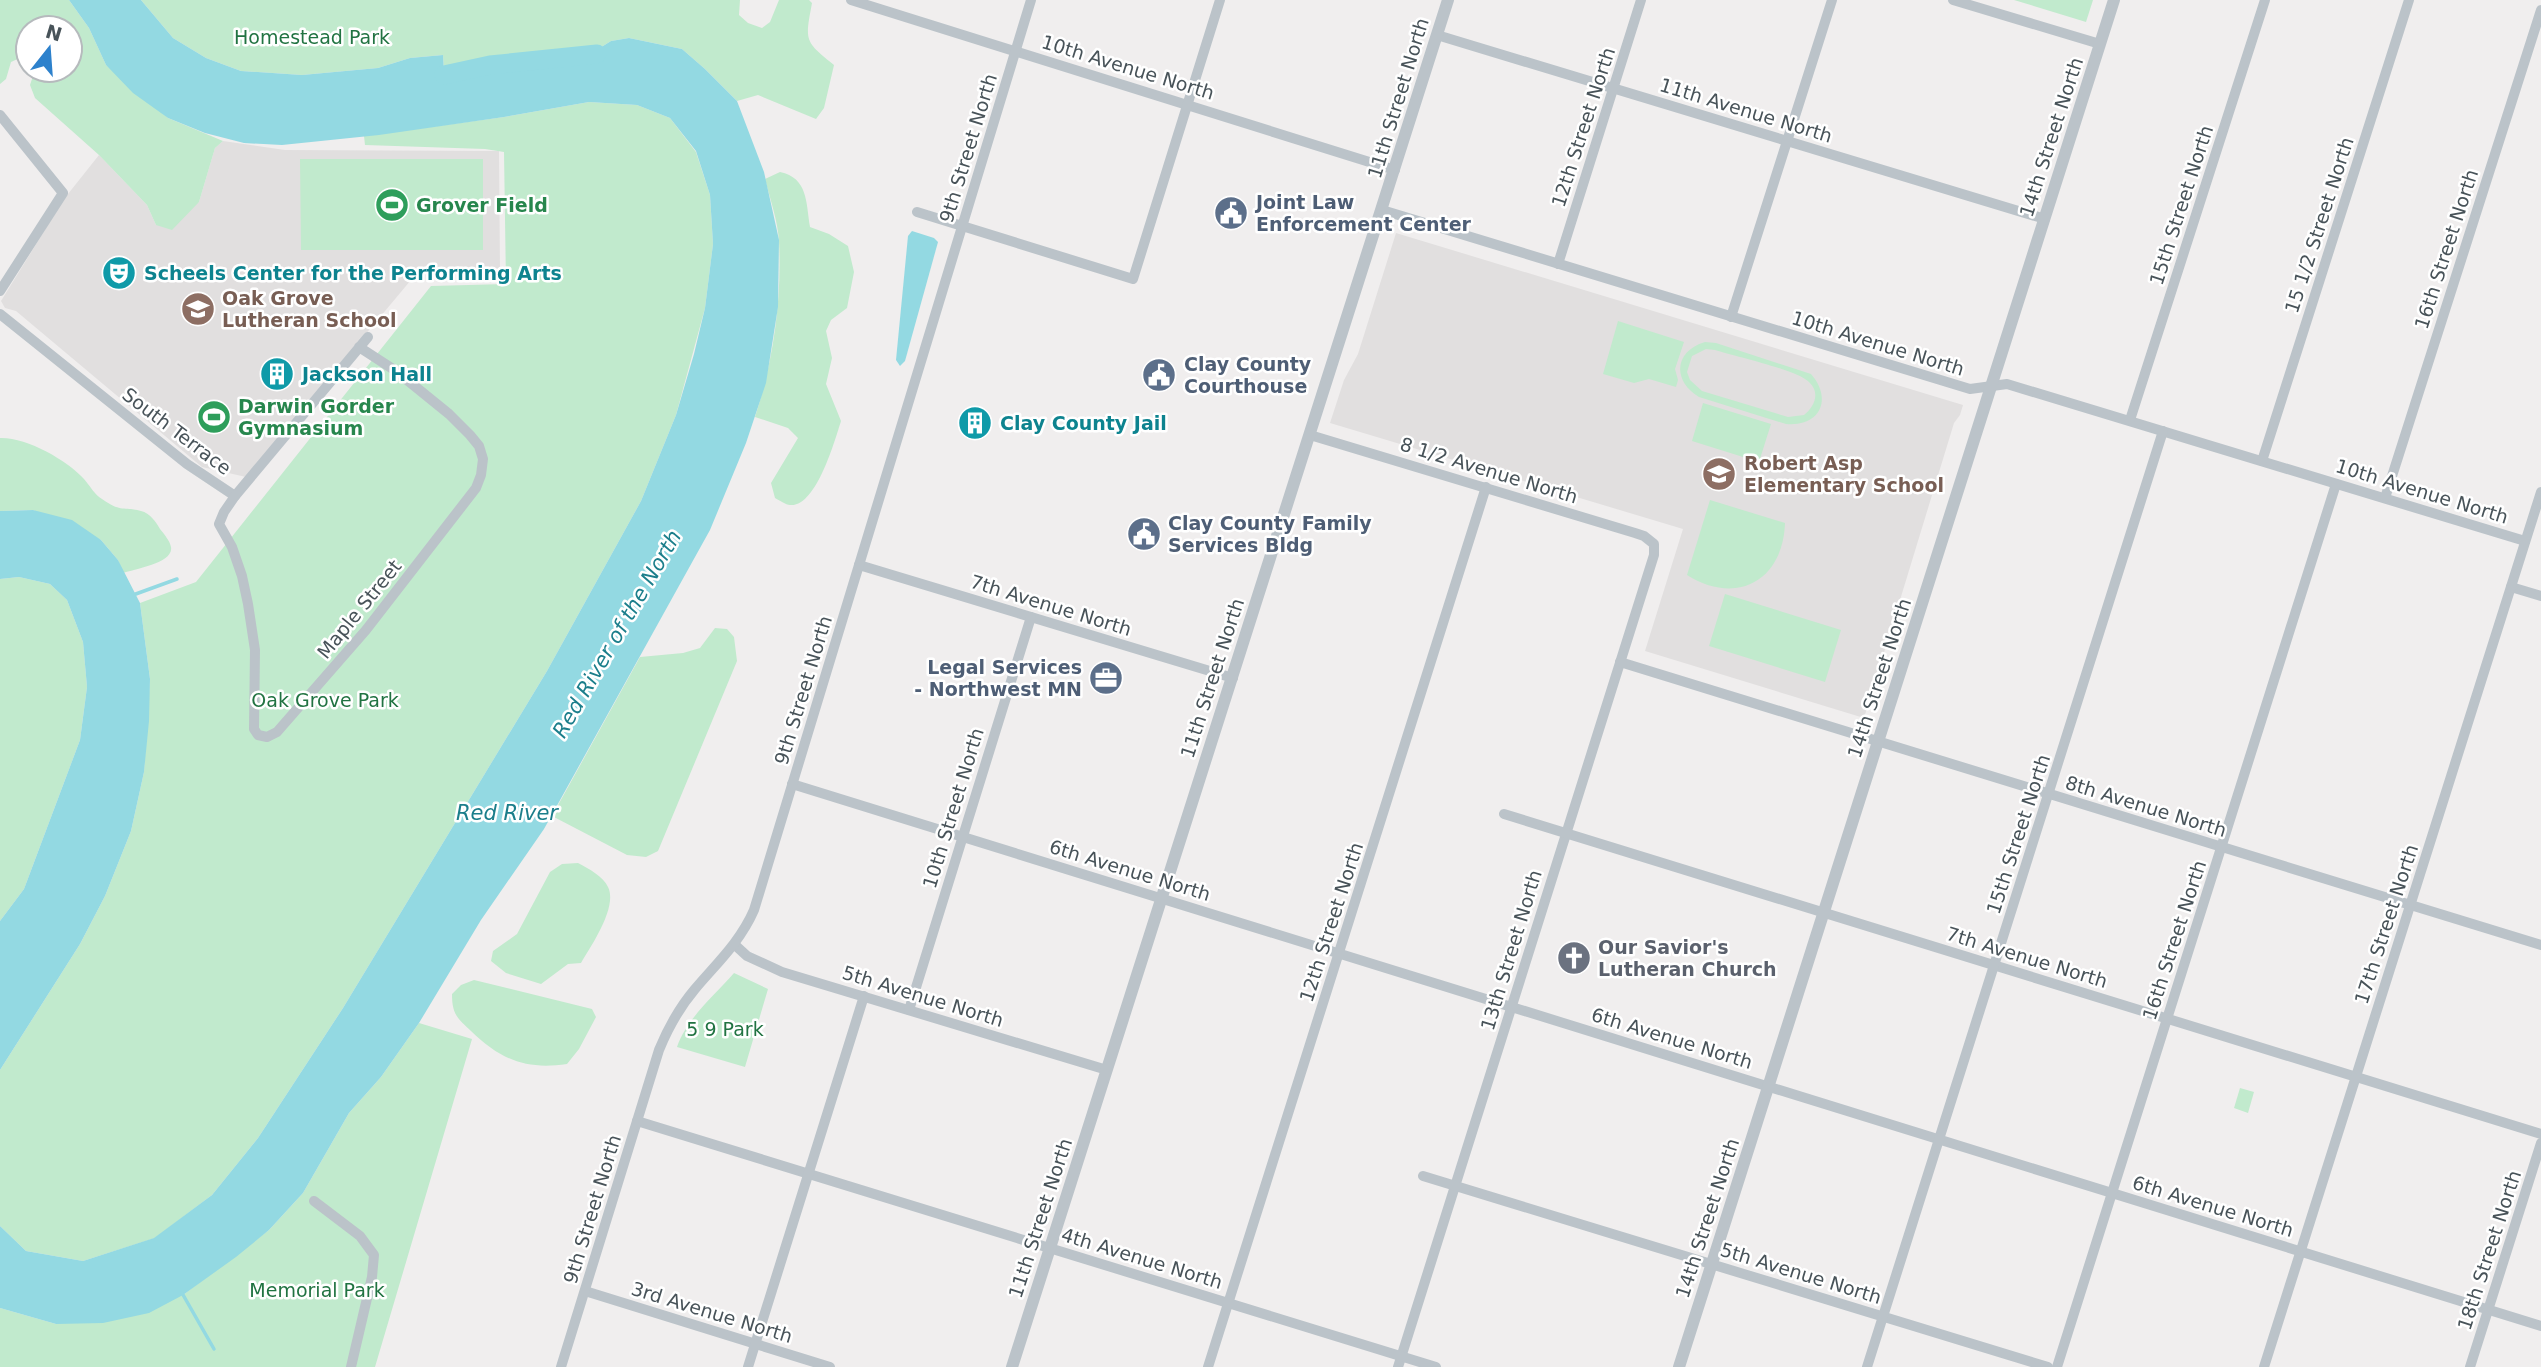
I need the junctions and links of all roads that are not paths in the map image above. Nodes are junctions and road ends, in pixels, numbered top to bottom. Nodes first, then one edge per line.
1 (851, 0) edge
2 (1031, 0) edge
3 (1220, 0) edge
4 (1448, 0) edge
5 (1641, 0) edge
6 (1832, 0) edge
7 (1953, 0) edge
8 (2115, 0) edge
9 (2265, 0) edge
10 (2409, 0) edge
11 (2541, 10) edge
12 (1437, 35) junction
13 (2101, 44) junction
14 (1016, 50) junction
15 (1615, 89) junction
16 (1187, 104) junction
17 (0, 115) edge
18 (1787, 141) junction
19 (1395, 170) junction
20 (1382, 210) junction
21 (917, 212) dead end
22 (2045, 219) junction
23 (963, 226) junction
24 (1558, 264) junction
25 (0, 291) edge
26 (0, 314) edge
27 (1731, 317) junction
28 (368, 337) dead end
29 (359, 347) junction
30 (1990, 386) junction
31 (2130, 420) junction
32 (2163, 431) junction
33 (1310, 435) junction
34 (2262, 461) junction
35 (2336, 484) junction
36 (1486, 487) junction
37 (2541, 492) edge
38 (235, 496) junction
39 (2385, 498) junction
40 (2525, 541) junction
41 (1654, 544) joint
42 (859, 565) junction
43 (2511, 587) junction
44 (2541, 597) edge
45 (1031, 617) junction
46 (1620, 662) junction
47 (1233, 678) junction
48 (258, 735) joint
49 (1879, 742) junction
50 (792, 784) junction
51 (2048, 794) junction
52 (1504, 814) dead end
53 (1567, 833) junction
54 (963, 837) junction
55 (2221, 847) junction
56 (1162, 899) junction
57 (2410, 905) junction
58 (1824, 912) junction
59 (734, 945) junction
60 (2541, 945) edge
61 (1339, 954) junction
62 (1994, 965) junction
63 (864, 996) junction
64 (1512, 1007) junction
65 (909, 1010) junction
66 (2167, 1018) junction
67 (1107, 1070) junction
68 (2356, 1076) junction
69 (1769, 1087) junction
70 (638, 1121) junction
71 (2541, 1134) edge
72 (1939, 1139) junction
73 (2541, 1143) edge
74 (809, 1174) junction
75 (1423, 1176) dead end
76 (1455, 1185) junction
77 (2112, 1193) junction
78 (314, 1201) dead end
79 (1050, 1248) junction
80 (2301, 1251) junction
81 (1712, 1264) junction
82 (584, 1290) junction
83 (1229, 1303) junction
84 (2488, 1310) junction
85 (1883, 1316) junction
86 (2541, 1326) edge
87 (756, 1344) junction
88 (1400, 1362) edge
89 (351, 1367) edge
90 (561, 1367) edge
91 (748, 1367) edge
92 (830, 1367) edge
93 (1012, 1367) edge
94 (1209, 1367) edge
95 (1436, 1367) edge
96 (1679, 1367) edge
97 (1867, 1367) edge
98 (2048, 1367) edge
99 (2057, 1367) edge
100 (2264, 1367) edge
101 (2470, 1367) edge

1 - 14 street, 10th Avenue North
2 - 14 street, 9th Street North
3 - 16 street
4 - 12 street, 11th Street North
5 - 15 street, 12th Street North
6 - 18 street
7 - 13 street
8 - 13 street, 14th Street North
9 - 31 street, 15th Street North
10 - 34 street, 15 1/2 Street North
11 - 39 street, 16th Street North
12 - 15 street, 11th Avenue North
12 - 19 street, 11th Street North
13 - 22 street, 14th Street North
14 - 16 street, 10th Avenue North
14 - 23 street, 9th Street North
15 - 18 street, 11th Avenue North
15 - 24 street, 12th Street North
16 - 19 street, 10th Avenue North
16 - 23 street
17 - 25 street
18 - 22 street, 11th Avenue North
18 - 27 street
19 - 20 street, 11th Street North
20 - 24 street, 10th Avenue North
20 - 33 street, 11th Street North
21 - 23 street
22 - 30 street, 14th Street North
23 - 42 street, 9th Street North
24 - 27 street, 10th Avenue North
26 - 38 street, South Terrace
27 - 30 street, 10th Avenue North
28 - 29 street
29 - 38 street
29 - 48 street, Maple Street
30 - 31 street, 10th Avenue North
30 - 49 street, 14th Street North
31 - 32 street, 10th Avenue North
32 - 34 street, 10th Avenue North
32 - 51 street, 15th Street North
33 - 36 street, 8 1/2 Avenue North
33 - 47 street, 11th Street North
34 - 35 street, 10th Avenue North
35 - 39 street, 10th Avenue North
35 - 55 street, 16th Street North
36 - 41 street, 8 1/2 Avenue North
36 - 61 street, 12th Street North
37 - 40 street, 17th Street North
38 - 48 street, South Terrace
39 - 40 street, 10th Avenue North
40 - 43 street, 17th Street North
41 - 46 street, 13th Street North
42 - 45 street, 7th Avenue North
42 - 50 street, 9th Street North
43 - 44 street
43 - 57 street, 17th Street North
45 - 47 street, 7th Avenue North
45 - 54 street, 10th Street North
46 - 49 street, 8th Avenue North
46 - 53 street, 13th Street North
47 - 56 street, 11th Street North
49 - 51 street, 8th Avenue North
49 - 58 street, 14th Street North
50 - 54 street, 6th Avenue North
50 - 59 street, 9th Street North
51 - 55 street, 8th Avenue North
51 - 62 street, 15th Street North
52 - 53 street, 7th Avenue North
53 - 58 street, 7th Avenue North
53 - 64 street, 13th Street North
54 - 56 street, 6th Avenue North
54 - 65 street, 10th Street North
55 - 57 street, 8th Avenue North
55 - 66 street, 16th Street North
56 - 61 street, 6th Avenue North
56 - 67 street, 11th Street North
57 - 60 street, 8th Avenue North
57 - 68 street, 17th Street North
58 - 62 street, 7th Avenue North
58 - 69 street, 14th Street North
59 - 63 street, 5th Avenue North
59 - 70 street, 9th Street North
61 - 64 street, 6th Avenue North
61 - 83 street, 12th Street North
62 - 66 street, 7th Avenue North
62 - 72 street, 15th Street North
63 - 65 street, 5th Avenue North
63 - 74 street
64 - 69 street, 6th Avenue North
64 - 76 street, 13th Street North
65 - 67 street, 5th Avenue North
66 - 68 street, 7th Avenue North
66 - 77 street, 16th Street North
67 - 79 street, 11th Street North
68 - 71 street, 7th Avenue North
68 - 80 street, 17th Street North
69 - 72 street, 6th Avenue North
69 - 81 street, 14th Street North
70 - 74 street, 4th Avenue North
70 - 82 street, 9th Street North
72 - 77 street, 6th Avenue North
72 - 85 street, 15th Street North
73 - 84 street, 18th Street North
74 - 79 street, 4th Avenue North
74 - 87 street
75 - 76 street, 5th Avenue North
76 - 81 street, 5th Avenue North
76 - 88 street, 13th Street North
77 - 80 street, 6th Avenue North
77 - 99 street, 16th Street North
78 - 89 street
79 - 83 street, 4th Avenue North
79 - 93 street, 11th Street North
80 - 84 street, 6th Avenue North
80 - 100 street, 17th Street North
81 - 85 street, 5th Avenue North
81 - 96 street, 14th Street North
82 - 87 street, 3rd Avenue North
82 - 90 street, 9th Street North
83 - 88 street, 4th Avenue North
83 - 94 street, 12th Street North
84 - 86 street, 6th Avenue North
84 - 101 street, 18th Street North
85 - 97 street, 15th Street North
85 - 98 street, 5th Avenue North
87 - 91 street
87 - 92 street, 3rd Avenue North
88 - 95 street, 4th Avenue North

